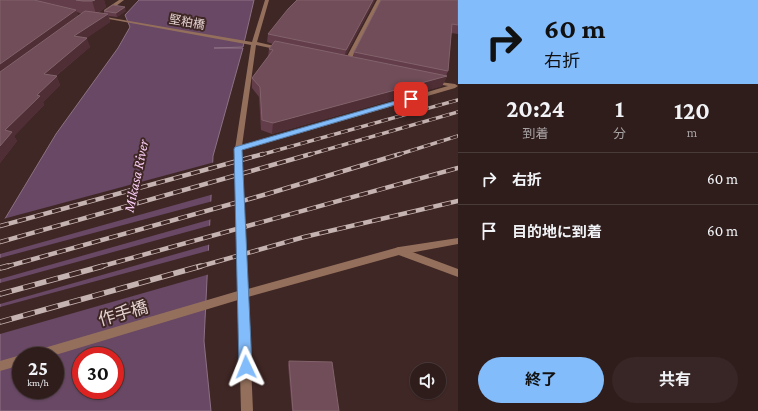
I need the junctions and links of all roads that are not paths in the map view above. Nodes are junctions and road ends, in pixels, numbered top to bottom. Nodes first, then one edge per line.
1 (122, 0) edge
2 (267, 0) edge
3 (379, 0) edge
4 (254, 43) junction
5 (285, 49) edge
6 (339, 61) edge
7 (347, 62) junction
8 (354, 64) edge
9 (424, 79) edge
10 (456, 86) edge
11 (238, 149) junction
12 (458, 241) edge
13 (399, 251) junction
14 (458, 273) edge
15 (244, 294) junction
16 (64, 347) edge
17 (12, 363) edge
18 (0, 366) edge
19 (247, 411) edge

1 - 4 street, 堅粕橋
2 - 4 street
3 - 7 street
4 - 5 street, 堅粕橋
4 - 11 street
6 - 7 street
7 - 8 street
9 - 10 street
10 - 11 street
11 - 15 street
12 - 13 street, 作手橋
13 - 14 street
13 - 15 street, 作手橋
15 - 16 street, 作手橋
15 - 19 street
17 - 18 street

